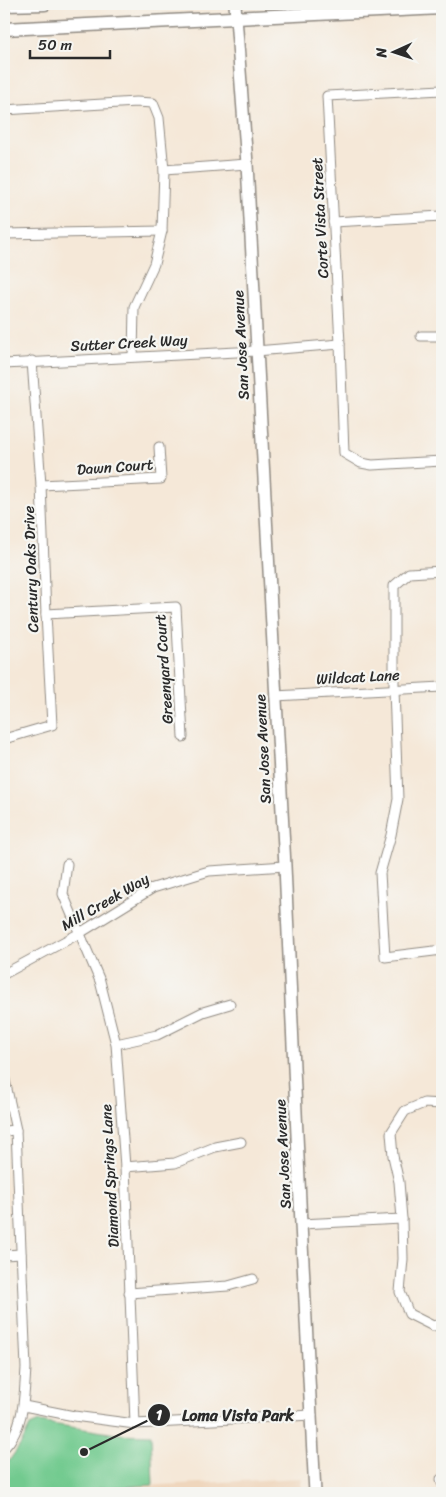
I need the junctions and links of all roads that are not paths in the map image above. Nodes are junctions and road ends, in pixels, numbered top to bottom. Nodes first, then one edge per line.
1 (45, 4) edge
2 (235, 4) edge
3 (4, 5) edge
4 (442, 8) edge
5 (236, 19) junction
6 (4, 29) edge
7 (442, 90) edge
8 (4, 110) edge
9 (247, 164) junction
10 (164, 170) junction
11 (442, 216) edge
12 (334, 222) junction
13 (162, 231) junction
14 (4, 234) edge
15 (421, 336) dead end
16 (442, 336) edge
17 (340, 344) junction
18 (256, 351) junction
19 (133, 356) junction
20 (32, 362) junction
21 (4, 364) edge
22 (159, 447) dead end
23 (442, 461) edge
24 (41, 485) junction
25 (442, 571) edge
26 (46, 614) junction
27 (442, 687) edge
28 (394, 689) junction
29 (275, 696) junction
30 (183, 737) dead end
31 (4, 739) edge
32 (67, 864) dead end
33 (285, 866) junction
34 (80, 933) junction
35 (442, 950) edge
36 (4, 974) edge
37 (230, 1004) dead end
38 (116, 1044) junction
39 (4, 1076) edge
40 (442, 1104) edge
41 (16, 1130) junction
42 (4, 1131) edge
43 (241, 1142) dead end
44 (124, 1167) junction
45 (402, 1219) junction
46 (301, 1224) junction
47 (21, 1254) junction
48 (4, 1255) edge
49 (253, 1279) dead end
50 (129, 1293) junction
51 (442, 1324) edge
52 (24, 1406) junction
53 (312, 1415) junction
54 (135, 1424) junction
55 (4, 1448) edge
56 (315, 1493) edge

1 - 3 main road
2 - 5 street, San Jose Avenue
4 - 5 main road
5 - 6 main road
5 - 9 street, San Jose Avenue
7 - 12 street, Corte Vista Street
8 - 10 street
9 - 10 street
9 - 18 street, San Jose Avenue
10 - 13 street
11 - 12 street
12 - 17 street, Corte Vista Street
13 - 14 street
13 - 19 street
15 - 16 street
17 - 18 street, Sutter Creek Way
17 - 23 street, Corte Vista Street
18 - 19 street, Sutter Creek Way
18 - 29 street, San Jose Avenue
19 - 20 street, Sutter Creek Way
20 - 21 street, Sutter Creek Way
20 - 24 street, Century Oaks Drive
22 - 24 street, Dawn Court
24 - 26 street, Century Oaks Drive
25 - 28 street
26 - 30 street, Greenyard Court
26 - 31 street, Century Oaks Drive
27 - 28 street, Wildcat Lane
28 - 29 street, Wildcat Lane
28 - 35 street
29 - 33 street, San Jose Avenue
32 - 34 street, Diamond Springs Lane
33 - 34 street, Mill Creek Way
33 - 46 street, San Jose Avenue
34 - 36 street, Mill Creek Way
34 - 38 street, Diamond Springs Lane
37 - 38 street
38 - 44 street, Diamond Springs Lane
39 - 41 street
40 - 45 street
41 - 42 street
41 - 47 street
43 - 44 street
44 - 50 street, Diamond Springs Lane
45 - 46 street
45 - 51 street
46 - 53 street, San Jose Avenue
47 - 48 street
47 - 52 street
49 - 50 street
50 - 54 street, Diamond Springs Lane
52 - 54 street
52 - 55 street
53 - 54 street
53 - 56 street, San Jose Avenue

